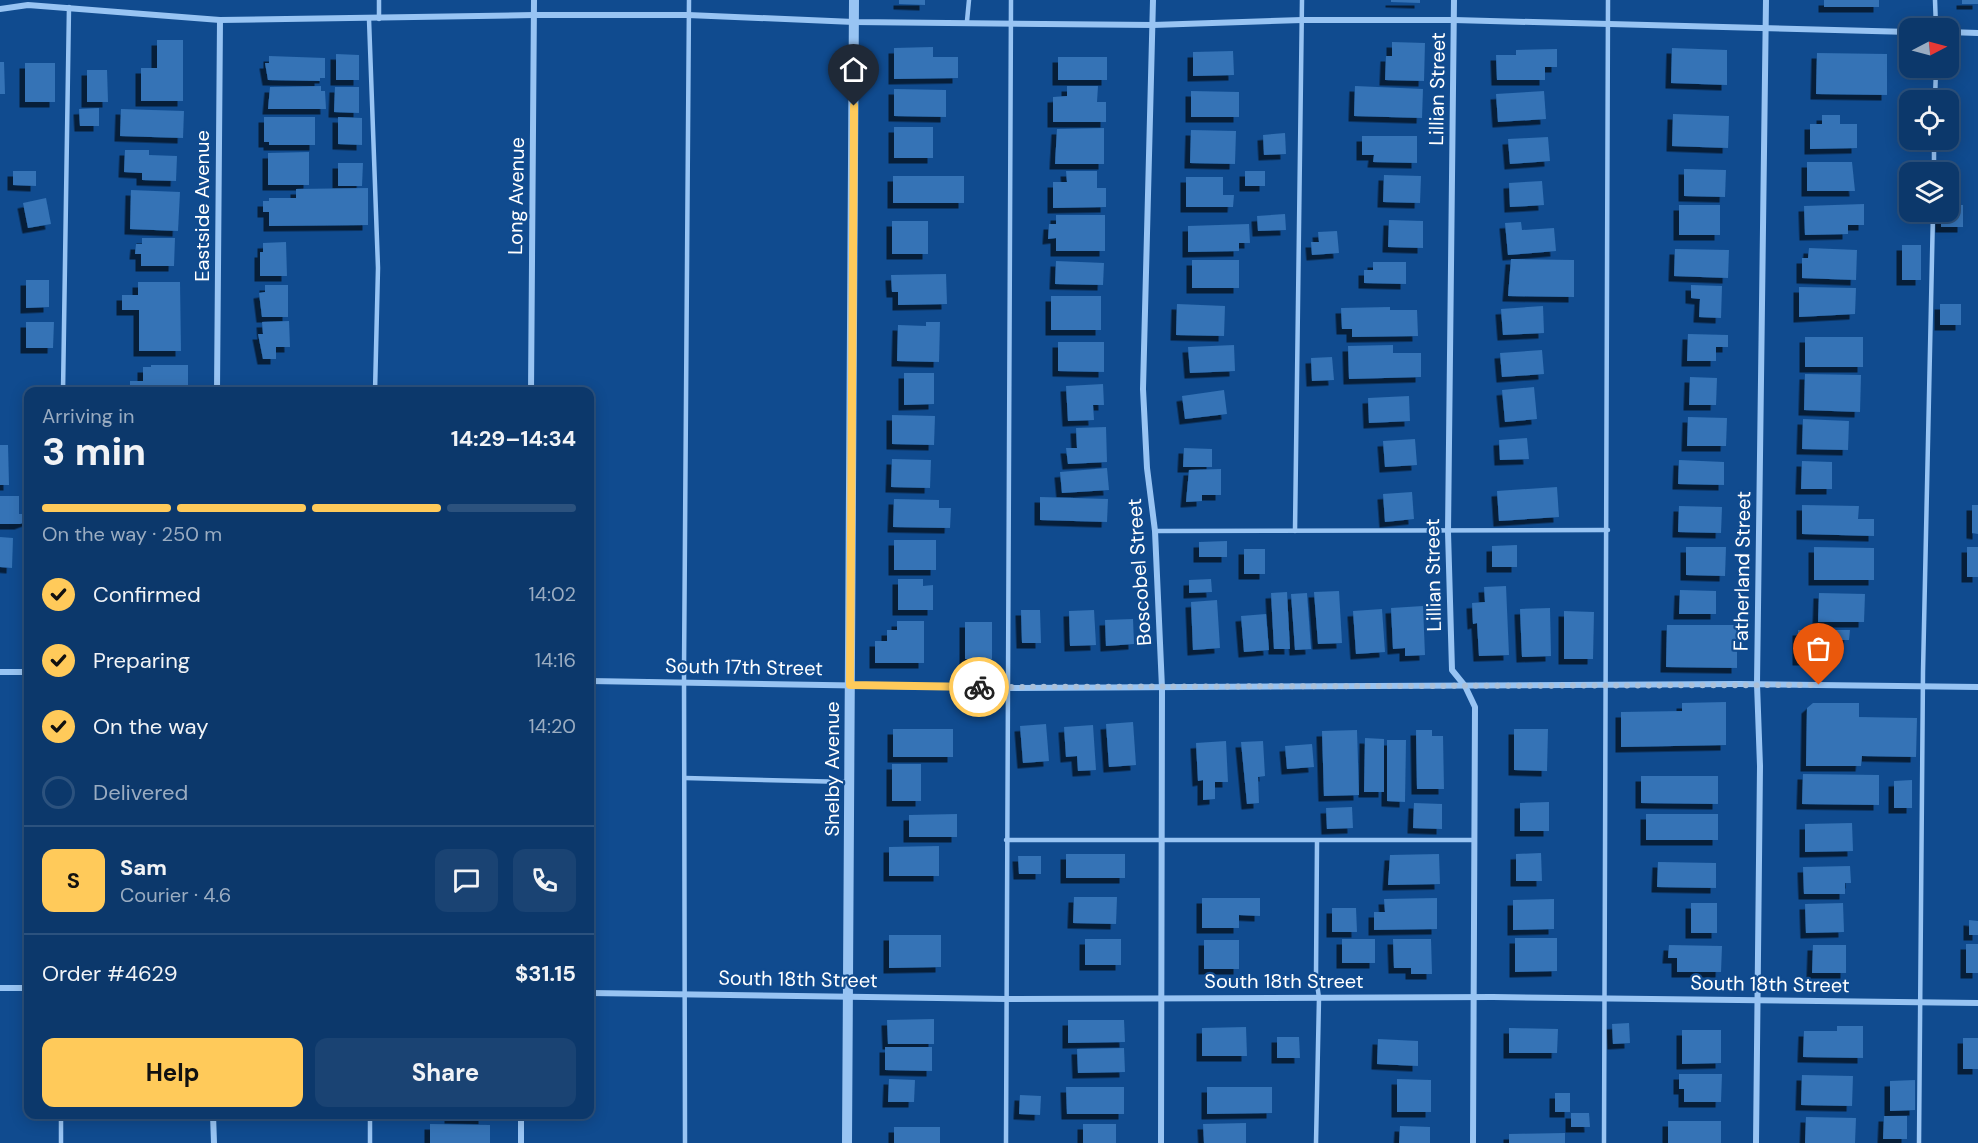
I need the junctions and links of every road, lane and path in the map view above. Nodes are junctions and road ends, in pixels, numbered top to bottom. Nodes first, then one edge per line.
1 (379, 0) edge
2 (534, 0) edge
3 (689, 0) edge
4 (854, 0) edge
5 (969, 0) edge
6 (1011, 0) edge
7 (1153, 0) edge
8 (1302, 0) edge
9 (1454, 0) edge
10 (1608, 0) edge
11 (1766, 0) edge
12 (1935, 0) edge
13 (69, 7) junction
14 (0, 9) edge
15 (534, 15) junction
16 (688, 15) junction
17 (1936, 18) edge
18 (369, 19) junction
19 (379, 19) junction
20 (220, 20) junction
21 (1302, 20) junction
22 (1454, 20) junction
23 (967, 21) junction
24 (1010, 21) junction
25 (854, 22) junction
26 (1153, 25) junction
27 (1608, 25) junction
28 (1765, 30) junction
29 (1899, 32) edge
30 (1959, 32) edge
31 (1978, 33) edge
32 (1933, 222) edge
33 (63, 387) edge
34 (218, 387) edge
35 (375, 387) edge
36 (531, 387) edge
37 (1608, 530) junction
38 (1155, 531) junction
39 (1295, 531) junction
40 (1448, 532) junction
41 (0, 672) edge
42 (24, 672) edge
43 (594, 681) edge
44 (685, 683) junction
45 (1757, 684) junction
46 (850, 685) junction
47 (1608, 685) junction
48 (1465, 686) junction
49 (1923, 686) junction
50 (1978, 687) edge
51 (1006, 688) junction
52 (1162, 688) junction
53 (685, 778) junction
54 (849, 782) junction
55 (1006, 840) junction
56 (1163, 840) junction
57 (1474, 840) junction
58 (1317, 842) junction
59 (0, 988) edge
60 (24, 988) edge
61 (594, 993) edge
62 (685, 994) junction
63 (849, 996) junction
64 (1162, 997) junction
65 (1474, 997) junction
66 (1319, 998) junction
67 (1605, 998) junction
68 (1007, 999) junction
69 (1756, 1002) junction
70 (1919, 1002) junction
71 (1978, 1003) edge
72 (61, 1119) edge
73 (213, 1119) edge
74 (370, 1119) edge
75 (521, 1119) edge
76 (61, 1143) edge
77 (214, 1143) edge
78 (370, 1143) edge
79 (521, 1143) edge
80 (685, 1143) edge
81 (847, 1143) edge
82 (1006, 1143) edge
83 (1161, 1143) edge
84 (1316, 1143) edge
85 (1473, 1143) edge
86 (1604, 1143) edge
87 (1756, 1143) edge
88 (1919, 1143) edge

1 - 19 lane
2 - 15 street, Long Avenue
3 - 16 lane
4 - 25 street, Shelby Avenue
5 - 23 lane
6 - 24 lane
7 - 26 street, Boscobel Street
8 - 21 lane
9 - 22 street, Lillian Street
10 - 27 lane
11 - 28 street, Fatherland Street
12 - 17 lane
13 - 14 street
13 - 20 street
13 - 33 lane
15 - 16 street
15 - 19 street
15 - 36 street, Long Avenue
16 - 25 street
16 - 44 lane
18 - 19 street
18 - 20 street
18 - 35 lane
20 - 34 street, Eastside Avenue
21 - 22 street
21 - 26 street
21 - 39 lane
22 - 27 street
22 - 40 street, Lillian Street
23 - 24 street
23 - 25 street
24 - 26 street
24 - 51 lane
25 - 46 street, Shelby Avenue
26 - 38 street, Boscobel Street
27 - 28 street
27 - 37 lane
28 - 29 street
28 - 45 street, Fatherland Street
30 - 31 street
32 - 49 lane
37 - 40 lane
37 - 47 lane
38 - 39 lane
38 - 52 street, Boscobel Street
39 - 40 lane
40 - 48 street, Lillian Street
41 - 42 street
43 - 44 street, South 17th Street
44 - 46 street, South 17th Street
44 - 53 lane
45 - 47 street, South 17th Street
45 - 49 street, South 17th Street
45 - 69 street, Fatherland Street
46 - 51 street, South 17th Street
46 - 54 street, Shelby Avenue
47 - 48 street, South 17th Street
47 - 67 lane
48 - 52 street, South 17th Street
48 - 57 street, Lillian Street
49 - 50 street, South 17th Street
49 - 70 lane
51 - 52 street, South 17th Street
51 - 55 lane
52 - 56 street, Boscobel Street
53 - 54 lane
53 - 62 lane
54 - 63 street, Shelby Avenue
55 - 56 lane
55 - 68 lane
56 - 58 lane
56 - 64 street, Boscobel Street
57 - 58 lane
57 - 65 street, Lillian Street
58 - 66 lane
59 - 60 street
61 - 62 street, South 18th Street
62 - 63 street, South 18th Street
62 - 80 lane
63 - 68 street, South 18th Street
63 - 81 street, Shelby Avenue
64 - 66 street, South 18th Street
64 - 68 street, South 18th Street
64 - 83 street, Boscobel Street
65 - 66 street, South 18th Street
65 - 67 street, South 18th Street
65 - 85 street, Lillian Street
66 - 84 lane
67 - 69 street, South 18th Street
67 - 86 lane
68 - 82 lane
69 - 70 street, South 18th Street
69 - 87 street, Fatherland Street
70 - 71 street, South 18th Street
70 - 88 lane
72 - 76 lane
73 - 77 street
74 - 78 lane
75 - 79 street

